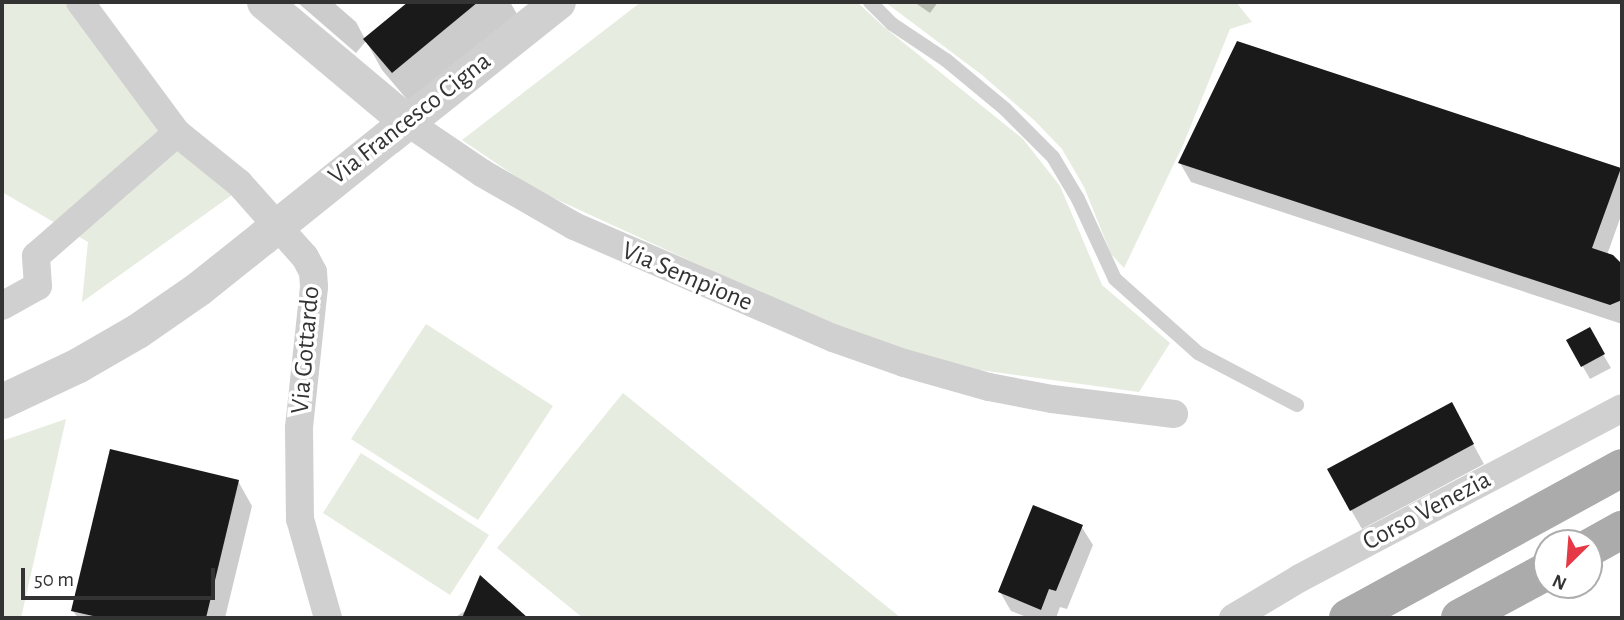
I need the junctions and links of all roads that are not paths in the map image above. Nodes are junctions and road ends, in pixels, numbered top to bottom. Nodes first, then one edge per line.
1 (80, 2) edge
2 (264, 2) edge
3 (558, 2) edge
4 (870, 2) edge
5 (398, 130) junction
6 (177, 133) junction
7 (2, 306) edge
8 (2, 401) edge
9 (1297, 405) dead end
10 (1622, 408) edge
11 (1174, 414) dead end
12 (1622, 468) edge
13 (1622, 530) edge
14 (1603, 540) edge
15 (1533, 579) edge
16 (328, 618) edge
17 (1233, 618) edge
18 (1348, 618) edge
19 (1460, 618) edge

1 - 6 street, Via Gottardo
2 - 5 street, Via Sempione
3 - 5 street, Via Francesco Cigna
4 - 9 lane
5 - 8 street, Via Francesco Cigna, bridge
5 - 11 street, Via Sempione
6 - 7 street
6 - 16 street, Via Gottardo
10 - 17 street, Corso Venezia
12 - 18 main road
13 - 14 main road
15 - 19 main road

